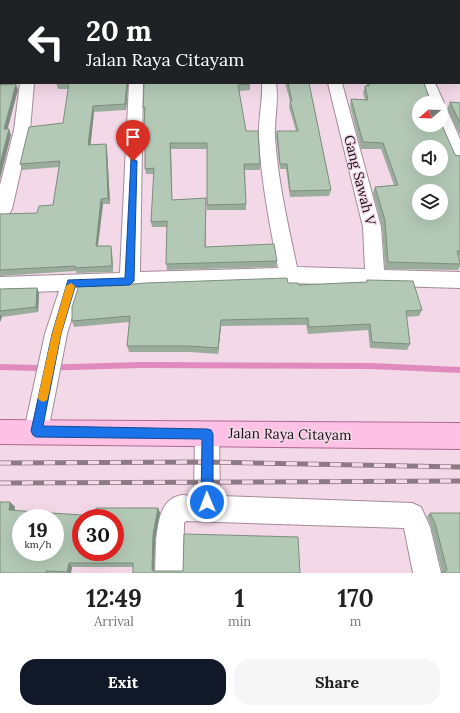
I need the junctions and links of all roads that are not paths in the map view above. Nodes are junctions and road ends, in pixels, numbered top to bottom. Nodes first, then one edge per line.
1 (27, 84) edge
2 (136, 84) edge
3 (269, 84) edge
4 (335, 84) edge
5 (428, 84) edge
6 (433, 96) edge
7 (448, 130) edge
8 (460, 157) edge
9 (3, 209) dead end
10 (289, 275) junction
11 (375, 278) junction
12 (460, 280) edge
13 (130, 281) junction
14 (72, 283) junction
15 (0, 285) edge
16 (36, 431) junction
17 (0, 432) edge
18 (207, 434) junction
19 (460, 436) edge
20 (207, 509) junction
21 (169, 573) edge
22 (427, 573) edge

1 - 9 street
2 - 13 street
3 - 10 street
4 - 11 street, Gang Sawah V
5 - 6 street
7 - 8 street
10 - 11 street
10 - 13 street
11 - 12 street
13 - 14 street
14 - 15 street
14 - 16 street
16 - 17 main road, Jalan Raya Citayam
16 - 18 main road, Jalan Raya Citayam
18 - 19 main road, Jalan Raya Citayam
18 - 20 street
20 - 21 street
20 - 22 street

